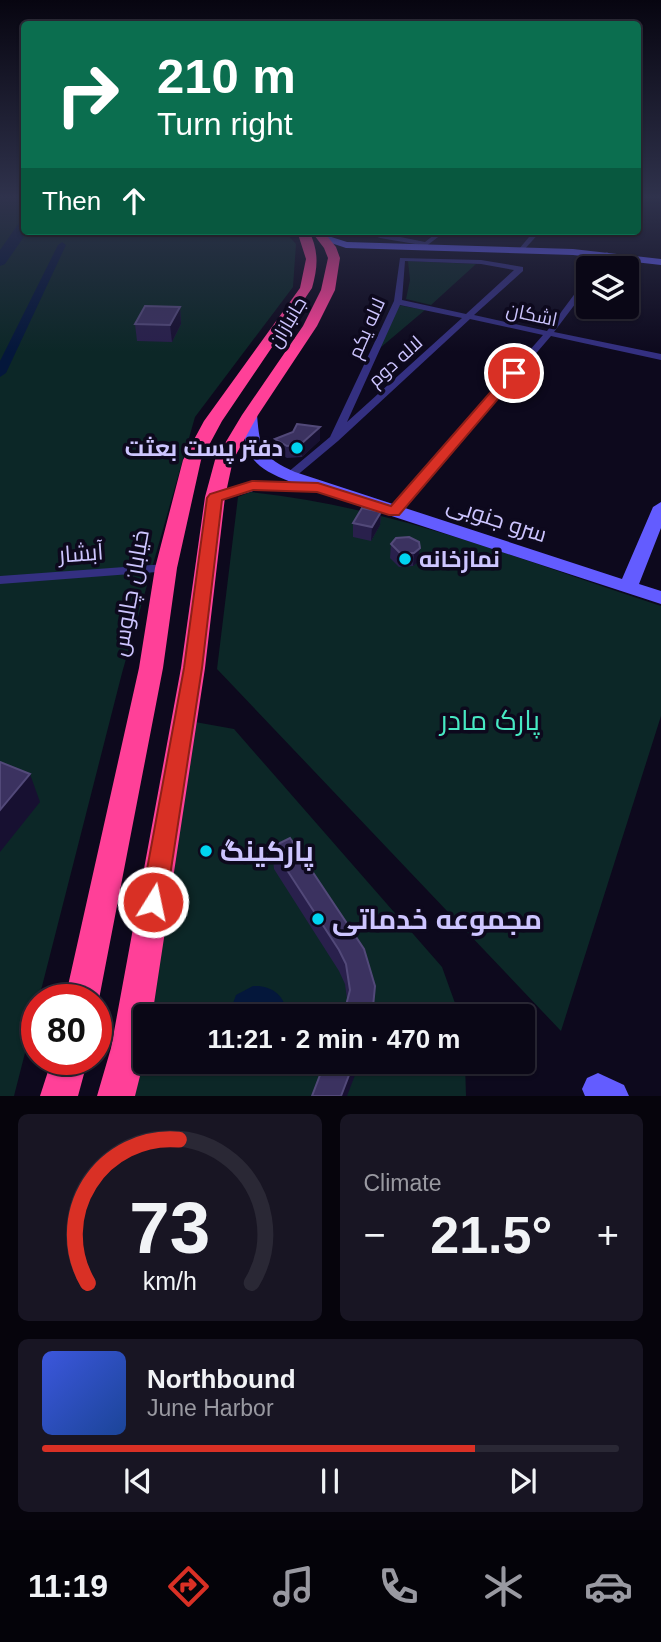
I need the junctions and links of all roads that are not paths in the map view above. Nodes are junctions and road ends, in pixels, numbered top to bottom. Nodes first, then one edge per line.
1 (313, 249) edge
2 (331, 249) edge
3 (353, 249) edge
4 (358, 249) edge
5 (500, 249) edge
6 (521, 250) joint
7 (576, 257) edge
8 (576, 257) edge
9 (334, 258) junction
10 (639, 262) edge
11 (661, 264) edge
12 (520, 269) joint
13 (576, 298) edge
14 (398, 302) junction
15 (470, 317) junction
16 (282, 324) junction
17 (310, 326) junction
18 (549, 333) junction
19 (661, 356) edge
20 (250, 415) junction
21 (334, 439) junction
22 (291, 475) junction
23 (318, 487) junction
24 (215, 498) junction
25 (661, 507) edge
26 (394, 512) junction
27 (166, 568) junction
28 (0, 580) edge
29 (628, 587) junction
30 (661, 598) edge
31 (85, 984) edge
32 (65, 1075) edge
33 (59, 1096) edge
34 (116, 1096) edge

1 - 16 highway, خیابان چالوس
2 - 9 highway
3 - 9 street
4 - 8 street
5 - 6 street
6 - 7 street
9 - 17 highway, جانبازان
10 - 11 street
12 - 14 street, لاله یکم
12 - 15 street, لاله دوم
13 - 18 street
14 - 15 street, اشکان
14 - 21 street, لاله یکم
15 - 18 street, اشکان
15 - 21 street, لاله دوم
16 - 17 highway
16 - 27 highway, خیابان چالوس
17 - 20 highway, جانبازان
18 - 19 street, اشکان
18 - 26 street
20 - 22 street
20 - 24 highway
21 - 22 street, لاله دوم
22 - 23 street
23 - 24 street
23 - 26 street, سرو جنوبی
24 - 34 highway
25 - 29 street
26 - 29 street, سرو جنوبی
27 - 28 street, آبشار
27 - 31 highway, خیابان چالوس
29 - 30 street, سرو جنوبی
32 - 33 highway

